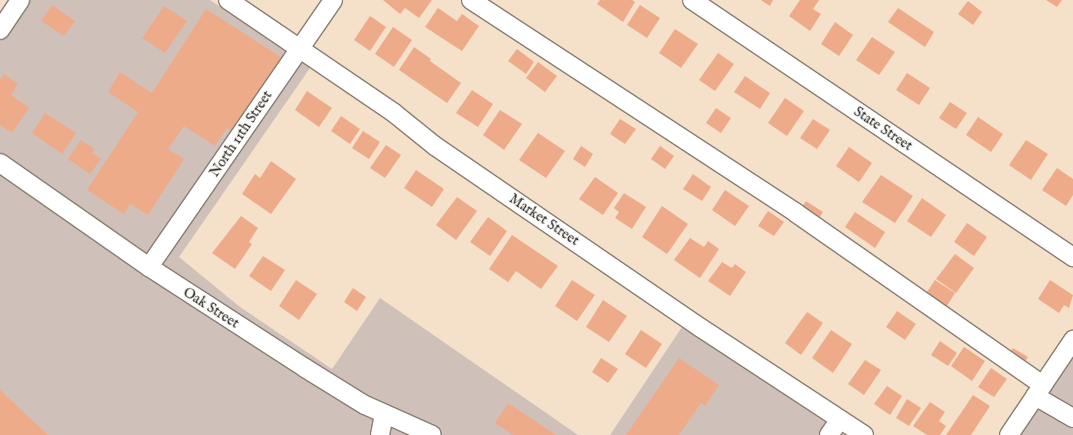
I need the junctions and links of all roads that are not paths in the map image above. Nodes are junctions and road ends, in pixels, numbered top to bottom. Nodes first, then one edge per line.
1 (20, 0) edge
2 (228, 0) edge
3 (333, 0) edge
4 (471, 0) edge
5 (692, 0) edge
6 (0, 30) edge
7 (300, 48) junction
8 (0, 163) edge
9 (1073, 257) edge
10 (149, 267) junction
11 (1073, 340) edge
12 (1039, 390) junction
13 (384, 414) junction
14 (1073, 418) edge
15 (840, 419) junction
16 (380, 435) edge
17 (432, 435) edge
18 (829, 435) edge
19 (864, 435) edge
20 (1009, 435) edge

1 - 6 street
2 - 7 street, Market Street
3 - 7 street, North 11th Street
4 - 12 street
5 - 9 street, State Street
7 - 10 street, North 11th Street
7 - 15 street, Market Street
8 - 10 street, Oak Street
10 - 13 street, Oak Street
11 - 12 street
12 - 14 street
12 - 20 street
13 - 16 street
13 - 17 street, Oak Street
15 - 18 street
15 - 19 street, Market Street

